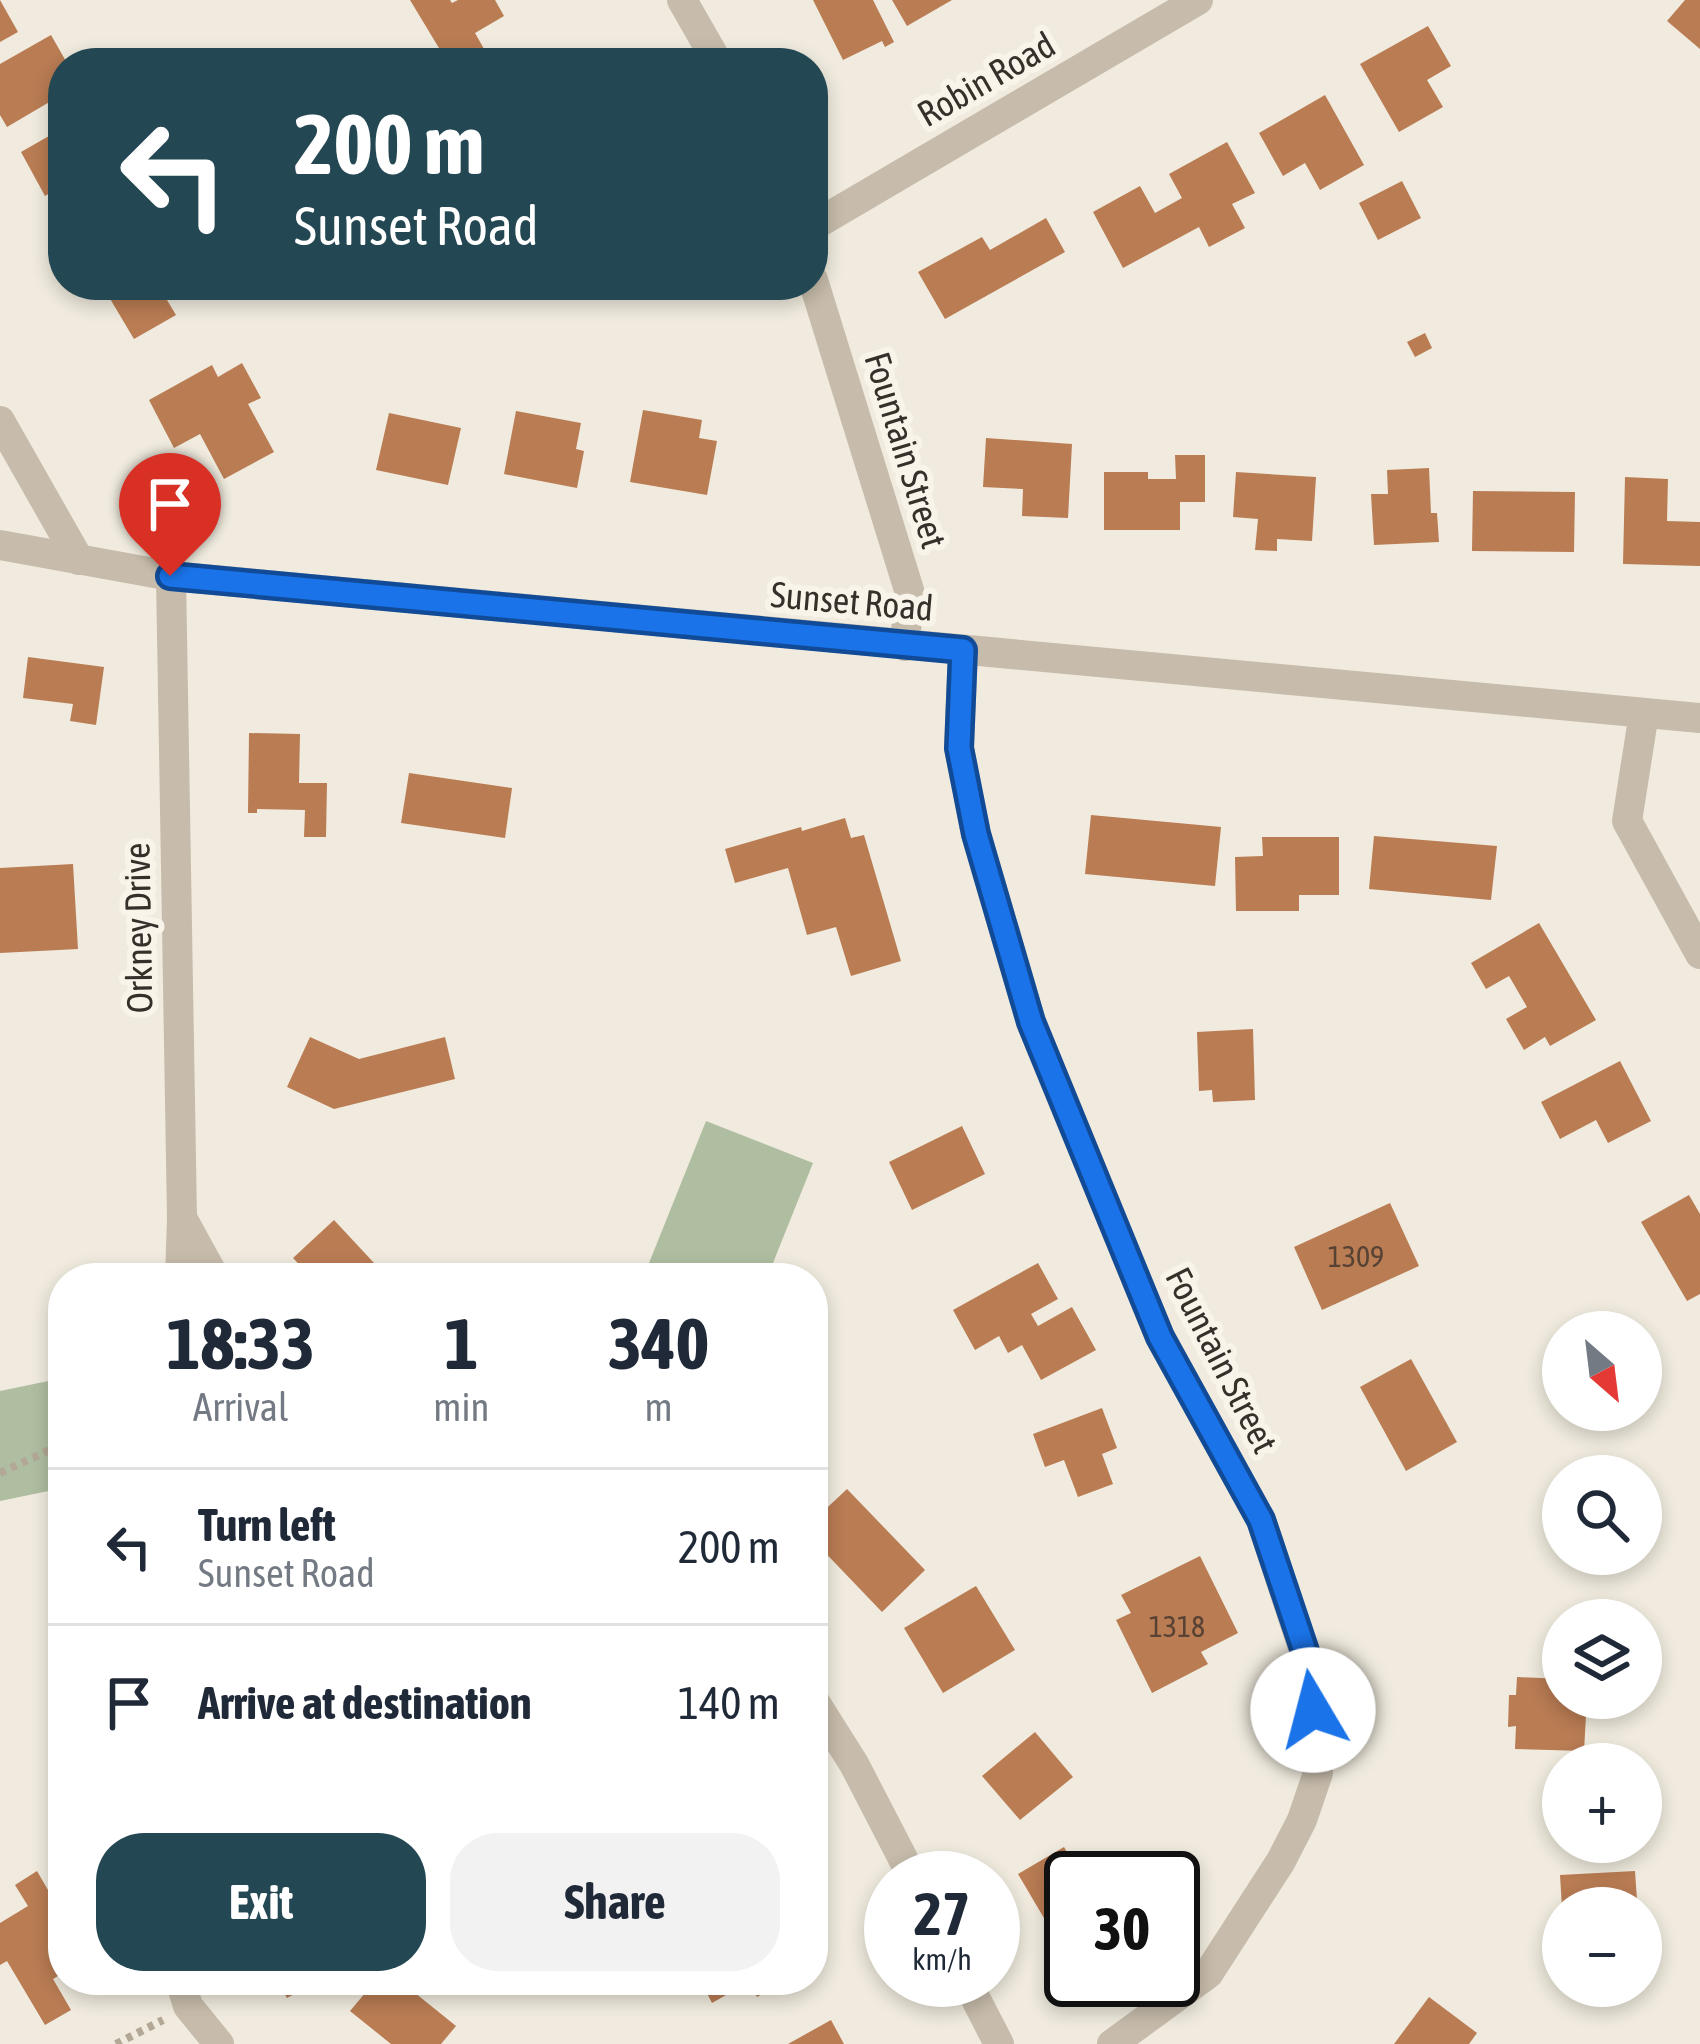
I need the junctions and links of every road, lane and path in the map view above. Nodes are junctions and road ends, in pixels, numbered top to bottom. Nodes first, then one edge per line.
1 (682, 0) edge
2 (1198, 0) edge
3 (709, 48) edge
4 (828, 217) edge
5 (819, 300) edge
6 (0, 421) edge
7 (0, 545) edge
8 (79, 560) junction
9 (170, 576) junction
10 (905, 646) junction
11 (963, 650) junction
12 (1644, 713) junction
13 (1700, 718) edge
14 (1700, 954) edge
15 (182, 1218) junction
16 (180, 1263) edge
17 (207, 1263) edge
18 (48, 1451) edge
19 (0, 1473) edge
20 (828, 1723) edge
21 (899, 1851) edge
22 (181, 1995) edge
23 (185, 1995) edge
24 (980, 2007) edge
25 (116, 2044) edge
26 (219, 2044) edge
27 (999, 2044) edge
28 (1112, 2044) edge

1 - 3 street
2 - 4 street, Robin Road
5 - 10 street, Fountain Street
6 - 8 street
7 - 8 street, Sunset Road
8 - 9 street, Sunset Road
9 - 10 street, Sunset Road
9 - 15 street, Orkney Drive
10 - 11 street, Sunset Road
11 - 12 street, Sunset Road
11 - 28 street, Fountain Street
12 - 13 street, Sunset Road
12 - 14 street
15 - 16 street, Orkney Drive
15 - 17 street
18 - 19 path
20 - 21 street
22 - 25 path
23 - 26 street
24 - 27 street

